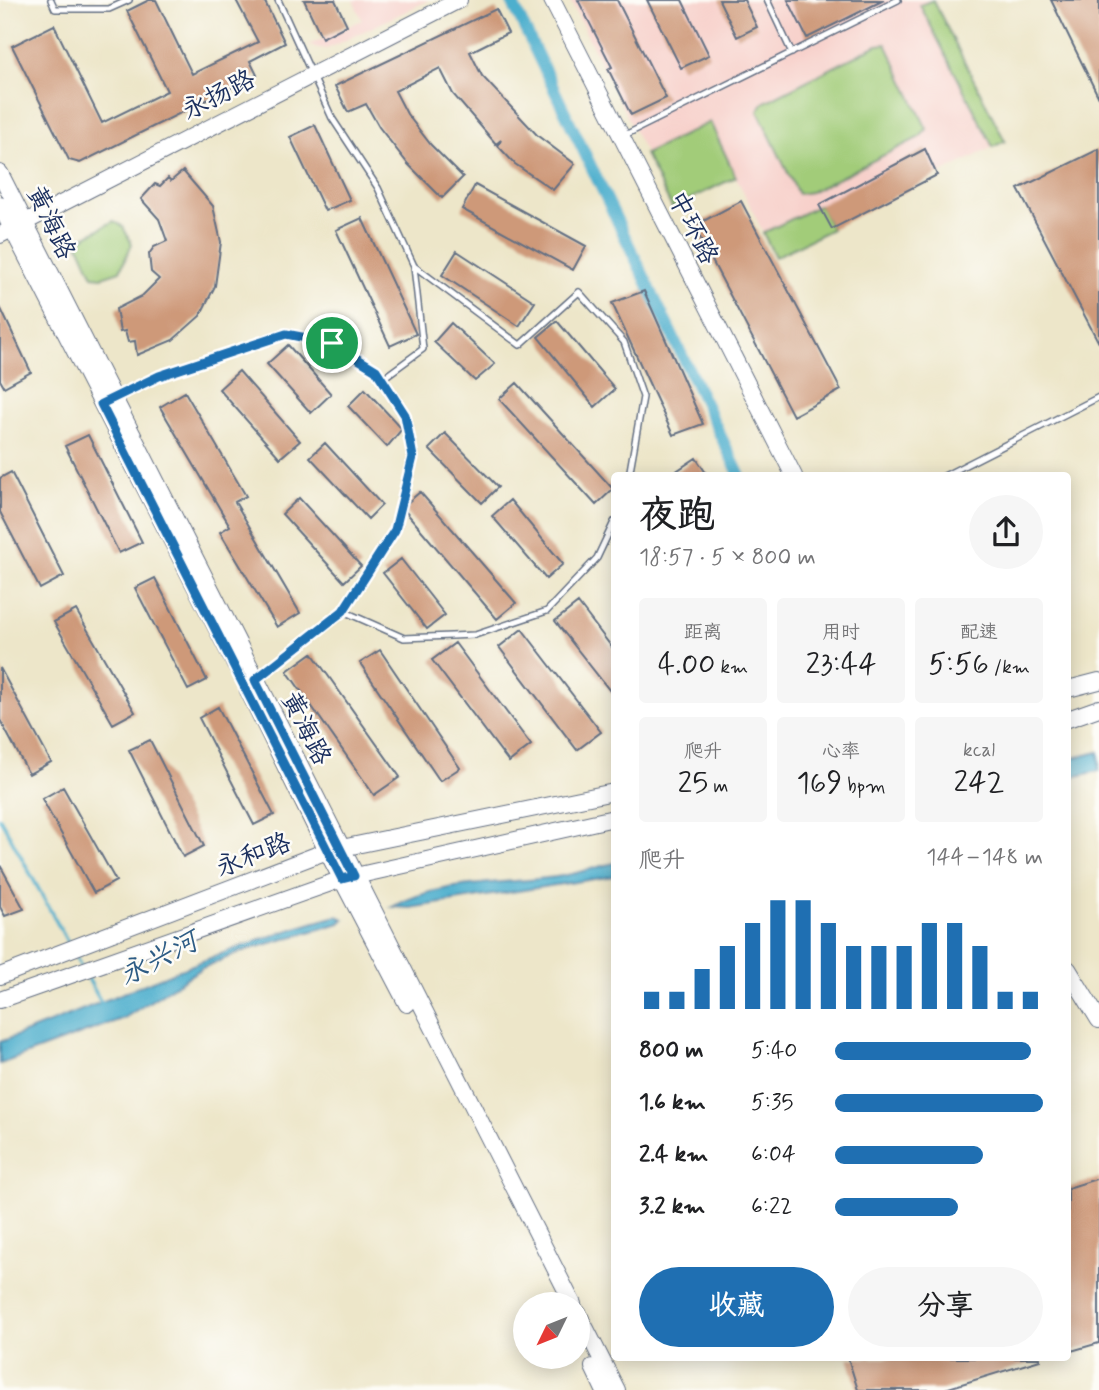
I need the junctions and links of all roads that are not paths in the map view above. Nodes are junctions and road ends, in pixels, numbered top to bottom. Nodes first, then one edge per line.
1 (51, 0) edge
2 (130, 0) edge
3 (278, 0) edge
4 (459, 0) edge
5 (552, 0) edge
6 (767, 0) edge
7 (898, 0) edge
8 (792, 53) junction
9 (313, 73) junction
10 (620, 137) junction
11 (0, 173) edge
12 (0, 205) edge
13 (12, 229) edge
14 (414, 266) junction
15 (382, 379) junction
16 (1099, 397) edge
17 (107, 401) junction
18 (630, 472) edge
19 (792, 472) edge
20 (952, 472) edge
21 (611, 529) edge
22 (343, 611) junction
23 (1099, 681) edge
24 (250, 682) junction
25 (1071, 688) edge
26 (1099, 708) edge
27 (1071, 718) edge
28 (611, 793) edge
29 (611, 819) edge
30 (333, 850) junction
31 (348, 878) junction
32 (1071, 974) edge
33 (0, 976) edge
34 (0, 1000) edge
35 (1099, 1020) edge
36 (555, 1292) edge
37 (567, 1292) edge
38 (590, 1337) edge
39 (590, 1361) edge
40 (604, 1390) edge
41 (617, 1390) edge

1 - 2 lane
3 - 9 lane
4 - 9 main road, 永扬路
5 - 10 main road, 中环路
6 - 8 lane
7 - 8 lane
8 - 10 lane
9 - 13 main road, 永扬路
9 - 14 lane
10 - 19 main road, 中环路
11 - 13 main road, 黄海路
12 - 13 main road, 黄海路
13 - 17 main road, 黄海路
14 - 15 lane
14 - 18 lane
15 - 17 lane
15 - 22 lane
16 - 20 lane
17 - 24 main road, 黄海路
21 - 22 lane
22 - 24 lane
23 - 25 main road
24 - 30 main road, 黄海路
26 - 27 main road
28 - 30 main road, 永和路
29 - 31 main road, 永和路
30 - 31 main road, 黄海路
30 - 33 main road, 永和路
31 - 34 main road, 永和路
31 - 36 main road, 黄海路
31 - 37 main road, 黄海路
32 - 35 main road
38 - 41 main road
39 - 40 main road

